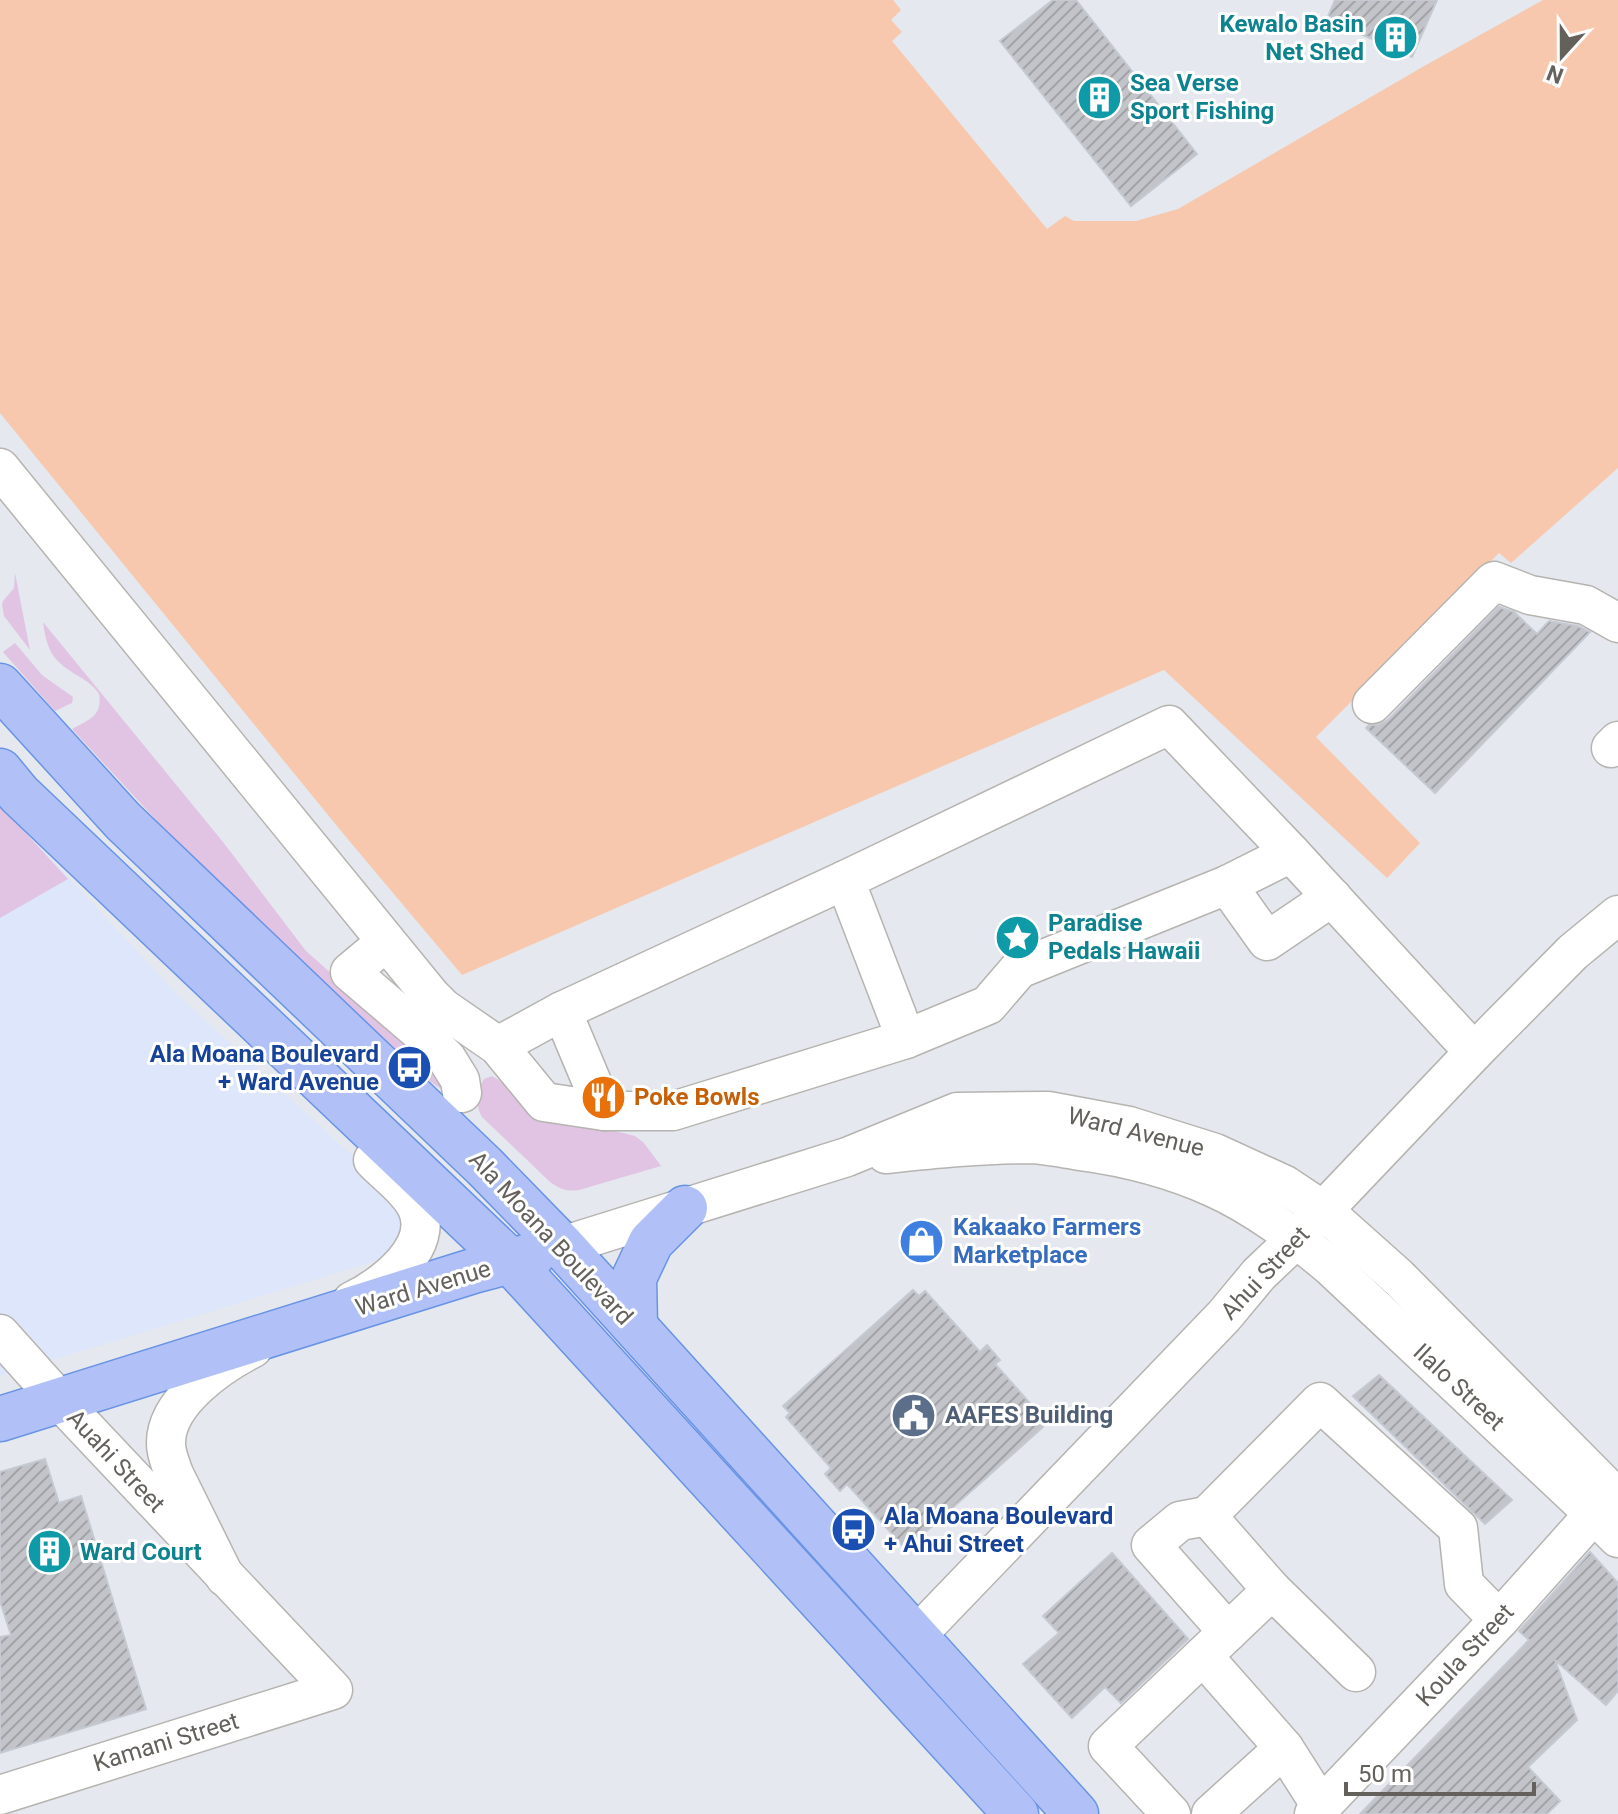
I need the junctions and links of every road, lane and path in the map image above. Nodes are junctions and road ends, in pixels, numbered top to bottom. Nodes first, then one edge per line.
1 (0, 468) edge
2 (1618, 623) edge
3 (0, 686) edge
4 (1372, 704) dead end
5 (0, 771) edge
6 (1291, 853) junction
7 (845, 880) junction
8 (1227, 885) junction
9 (1332, 897) junction
10 (1618, 915) edge
11 (386, 942) junction
12 (201, 968) junction
13 (562, 1011) junction
14 (906, 1039) junction
15 (498, 1046) junction
16 (1474, 1052) junction
17 (462, 1093) dead end
18 (604, 1111) junction
19 (847, 1157) junction
20 (685, 1208) junction
21 (1324, 1211) junction
22 (1297, 1238) junction
23 (562, 1246) junction
24 (511, 1262) junction
25 (635, 1326) junction
26 (297, 1328) junction
27 (0, 1334) edge
28 (60, 1401) junction
29 (0, 1419) edge
30 (1611, 1511) edge
31 (1207, 1516) junction
32 (225, 1577) junction
33 (1272, 1590) junction
34 (1499, 1620) junction
35 (916, 1636) junction
36 (1215, 1644) junction
37 (1356, 1672) dead end
38 (333, 1690) joint
39 (1284, 1748) junction
40 (21, 1798) edge
41 (1318, 1810) edge
42 (1016, 1814) edge
43 (1076, 1814) edge
44 (1171, 1814) edge
45 (1211, 1814) edge

1 - 11 street
2 - 4 street
3 - 23 main road, Ala Moana Boulevard
5 - 12 main road, Ala Moana Boulevard
6 - 7 street
6 - 8 street
6 - 9 street
7 - 13 street
7 - 14 street
8 - 9 street
8 - 14 street
9 - 16 street
10 - 16 street, Ahui Street
11 - 15 street
11 - 17 street
12 - 24 main road, Ala Moana Boulevard
12 - 26 street
13 - 15 street
13 - 18 street
14 - 18 street
15 - 18 street
16 - 21 street, Ahui Street
19 - 20 street, Ward Avenue
19 - 21 street, Ward Avenue
19 - 22 street, Ward Avenue
20 - 23 street, Ward Avenue
20 - 25 main road
21 - 22 street, Ahui Street
21 - 30 street, Ilalo Street
22 - 30 street, Ilalo Street
22 - 35 street, Ahui Street
23 - 24 main road, Ward Avenue
23 - 25 main road, Ala Moana Boulevard
24 - 26 main road, Ward Avenue
24 - 42 main road, Ala Moana Boulevard
25 - 35 main road, Ala Moana Boulevard
26 - 28 main road, Ward Avenue
26 - 32 street
27 - 28 street, Auahi Street
28 - 29 main road, Ward Avenue
28 - 32 street, Auahi Street
30 - 34 street, Koula Street
31 - 33 street
31 - 34 street
31 - 36 street
32 - 38 street, Auahi Street
33 - 36 street
33 - 37 street
34 - 41 street, Koula Street
35 - 43 main road, Ala Moana Boulevard
36 - 39 street
36 - 44 street
38 - 40 street, Kamani Street
39 - 41 street
39 - 45 street

